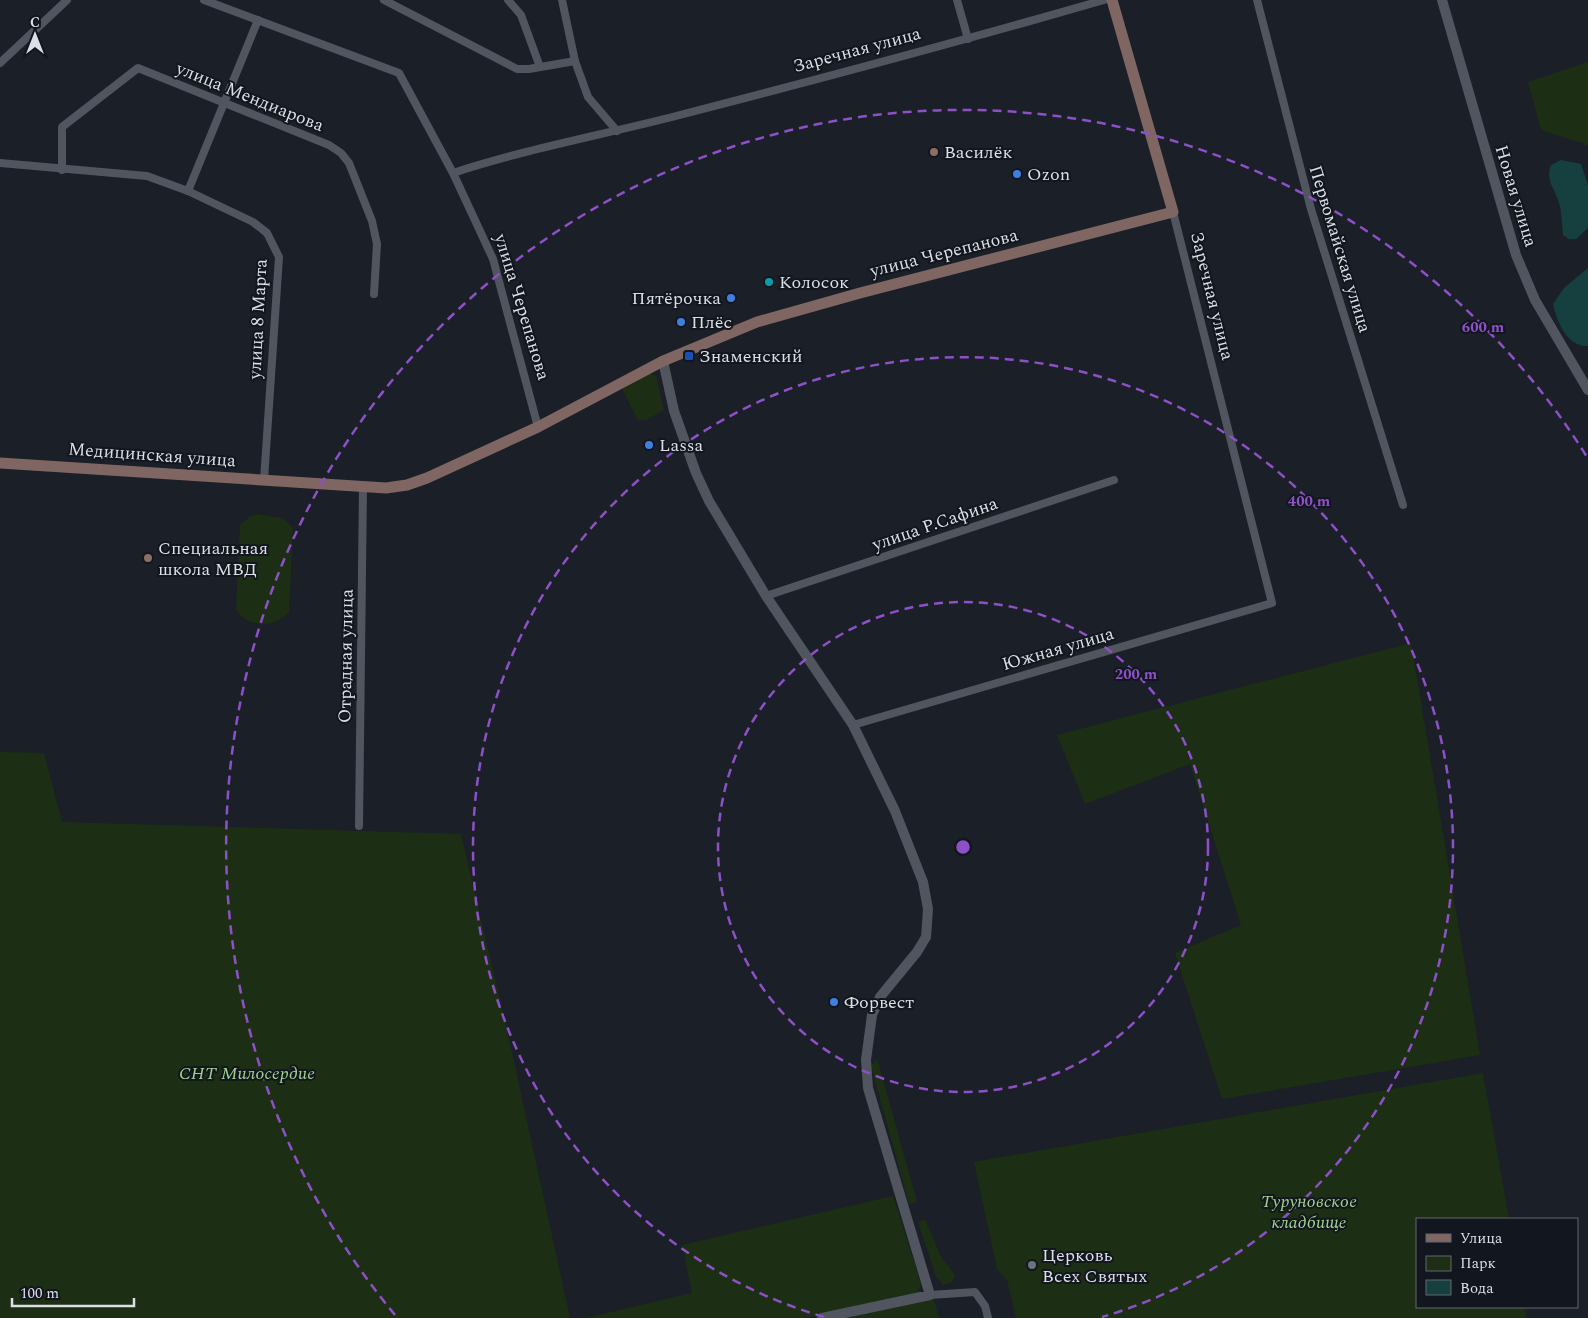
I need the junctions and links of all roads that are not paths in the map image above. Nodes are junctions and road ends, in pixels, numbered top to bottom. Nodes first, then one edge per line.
1 (67, 0) edge
2 (204, 0) edge
3 (384, 0) edge
4 (508, 0) edge
5 (562, 0) edge
6 (957, 0) edge
7 (1104, 0) edge
8 (1112, 0) edge
9 (1257, 0) edge
10 (1442, 0) edge
11 (258, 20) junction
12 (968, 39) junction
13 (575, 61) junction
14 (0, 63) edge
15 (540, 67) junction
16 (224, 102) junction
17 (617, 131) junction
18 (0, 164) edge
19 (62, 170) junction
20 (453, 173) junction
21 (188, 191) junction
22 (1173, 212) junction
23 (374, 294) dead end
24 (663, 361) junction
25 (1588, 390) edge
26 (538, 427) junction
27 (0, 463) edge
28 (264, 480) junction
29 (1114, 480) dead end
30 (302, 482) joint
31 (363, 486) junction
32 (1403, 505) dead end
33 (766, 596) junction
34 (1272, 603) joint
35 (853, 725) junction
36 (359, 826) dead end
37 (930, 1294) junction
38 (822, 1318) edge
39 (988, 1318) edge

1 - 14 street
2 - 11 street, улица Черепанова
3 - 15 street
4 - 15 street
5 - 13 street
6 - 12 street
7 - 12 street, Заречная улица
8 - 22 main road, Заречная улица
9 - 32 street, Первомайская улица
10 - 25 street, Новая улица
11 - 16 street
11 - 20 street, улица Черепанова
12 - 17 street, Заречная улица
13 - 15 street
13 - 17 street
16 - 19 street, улица Мендиарова
16 - 21 street
16 - 23 street, улица Мендиарова
17 - 20 street, Заречная улица
18 - 19 street, улица 8 Марта
19 - 21 street, улица 8 Марта
20 - 26 street, улица Черепанова
21 - 28 street, улица 8 Марта
22 - 24 main road, улица Черепанова
22 - 34 street, Заречная улица
24 - 26 main road, улица Черепанова
24 - 33 street
26 - 31 main road, улица Черепанова
27 - 28 main road, Медицинская улица
28 - 30 main road, Медицинская улица
29 - 33 street, улица Р.Сафина
30 - 31 main road, улица Черепанова
31 - 36 street, Отрадная улица
33 - 35 street
34 - 35 street, Южная улица
35 - 37 street
37 - 38 street
37 - 39 street

